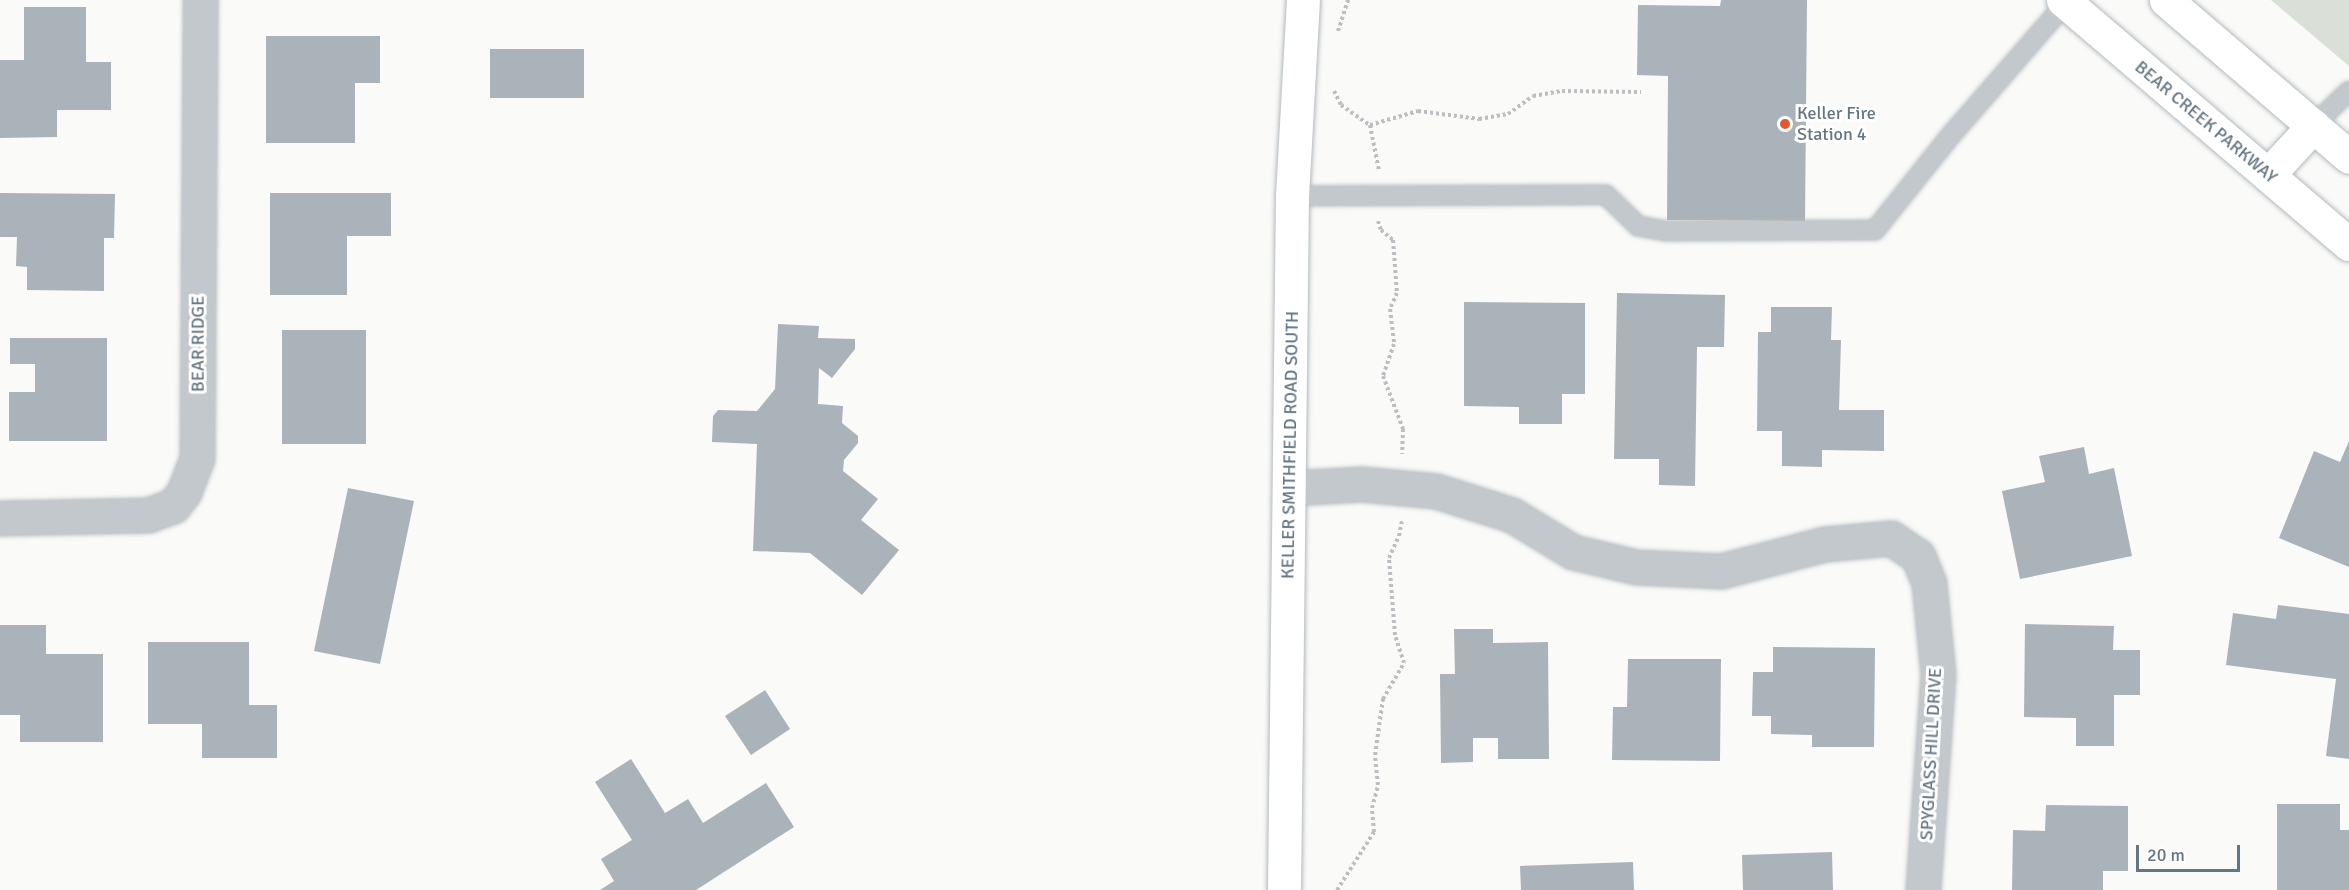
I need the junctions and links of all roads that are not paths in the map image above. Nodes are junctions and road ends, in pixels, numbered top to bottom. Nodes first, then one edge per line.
1 (200, 0) edge
2 (1304, 0) edge
3 (2166, 0) edge
4 (2066, 1) edge
5 (2349, 91) edge
6 (2313, 126) junction
7 (2349, 157) edge
8 (2268, 175) junction
9 (1292, 196) junction
10 (2349, 244) edge
11 (1290, 488) junction
12 (0, 519) edge
13 (1284, 890) edge
14 (1923, 890) edge

1 - 12 street, BEAR RIDGE
2 - 9 main road, KELLER SMITHFIELD ROAD SOUTH
3 - 6 main road
4 - 8 main road, BEAR CREEK PARKWAY
4 - 9 lane
5 - 6 lane
6 - 7 main road
6 - 8 main road
8 - 10 main road, BEAR CREEK PARKWAY
9 - 11 main road, KELLER SMITHFIELD ROAD SOUTH
11 - 13 main road, KELLER SMITHFIELD ROAD SOUTH
11 - 14 street, SPYGLASS HILL DRIVE

